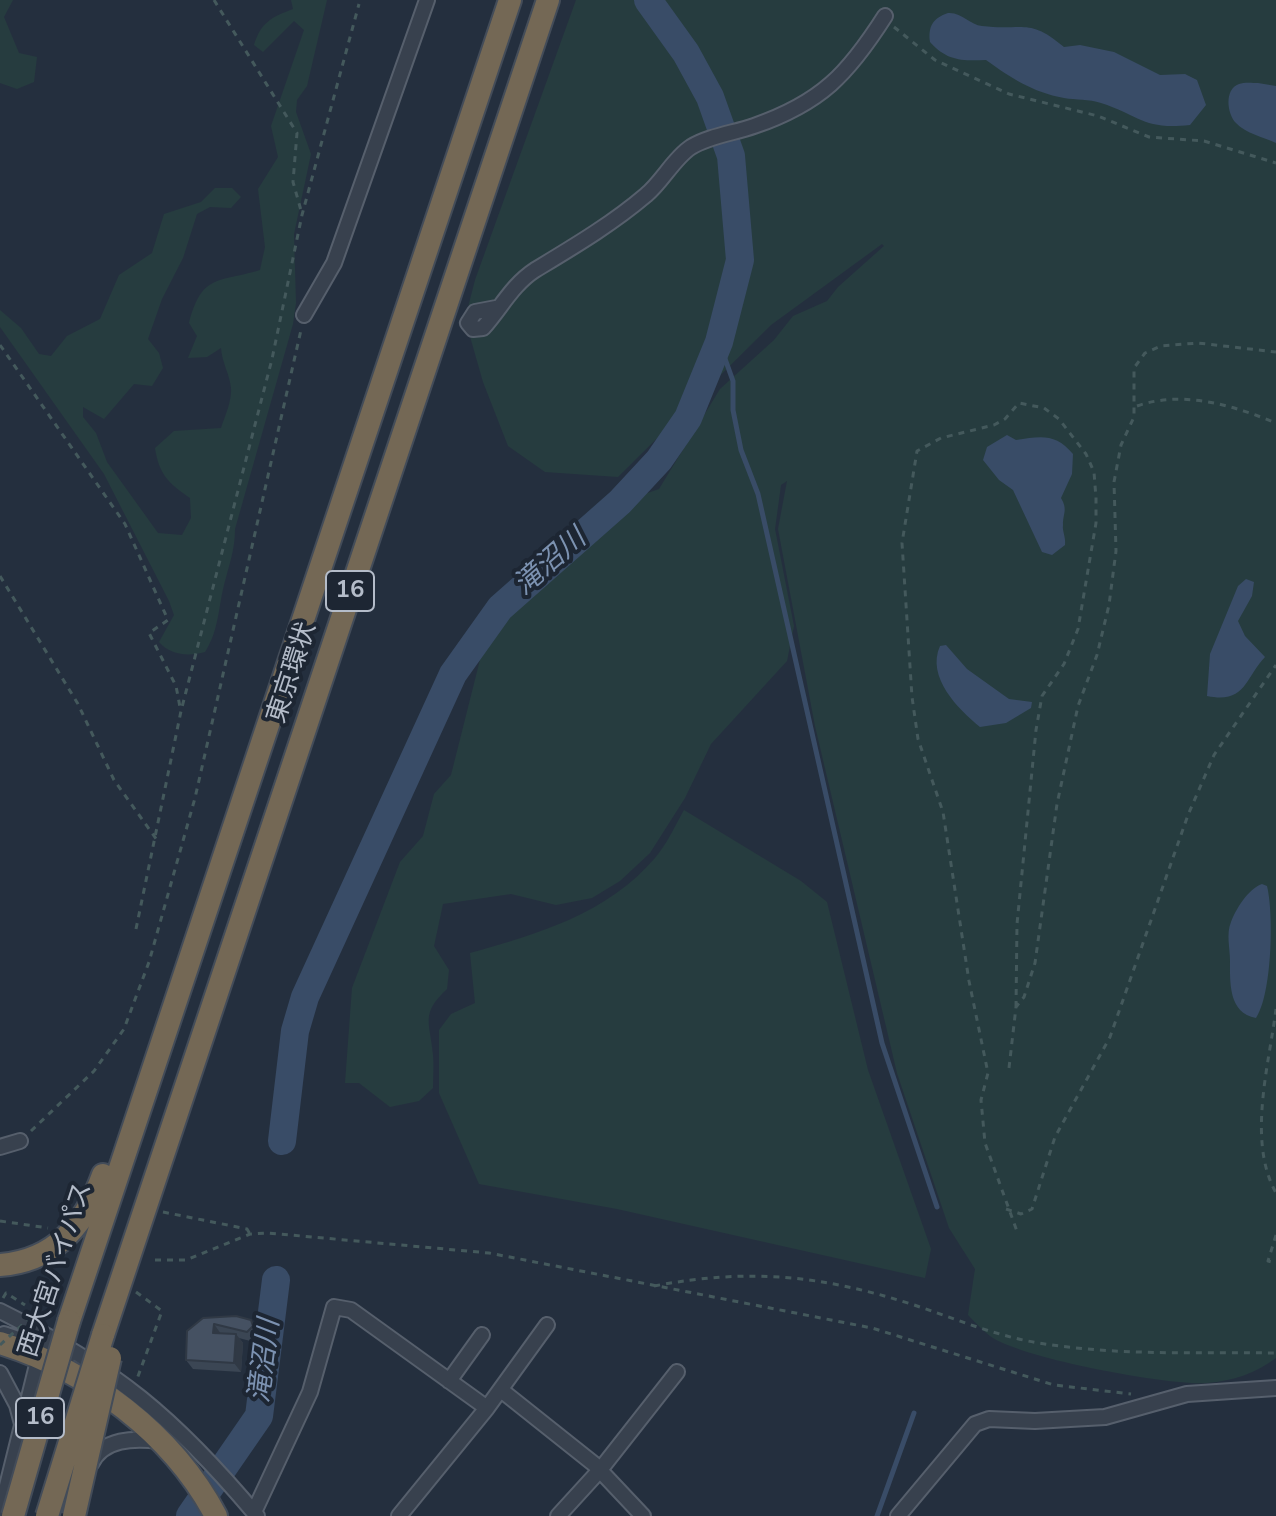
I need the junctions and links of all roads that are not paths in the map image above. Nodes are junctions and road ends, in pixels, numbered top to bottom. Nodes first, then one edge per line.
1 (427, 0) edge
2 (510, 0) edge
3 (548, 0) edge
4 (885, 16) road end
5 (496, 308) dead end
6 (304, 315) road end
7 (20, 1141) road end
8 (0, 1147) edge
9 (109, 1179) junction
10 (0, 1265) edge
11 (0, 1311) edge
12 (547, 1325) dead end
13 (0, 1333) edge
14 (482, 1335) dead end
15 (109, 1336) junction
16 (0, 1344) edge
17 (39, 1357) junction
18 (677, 1372) dead end
19 (0, 1373) edge
20 (449, 1381) junction
21 (136, 1385) junction
22 (1276, 1388) edge
23 (501, 1390) junction
24 (487, 1408) junction
25 (22, 1424) junction
26 (160, 1441) junction
27 (600, 1470) junction
28 (4, 1476) edge
29 (0, 1514) edge
30 (255, 1514) edge
31 (13, 1516) edge
32 (47, 1516) edge
33 (71, 1516) edge
34 (216, 1516) edge
35 (399, 1516) edge
36 (558, 1516) edge
37 (643, 1516) edge
38 (898, 1516) edge

1 - 6 street
2 - 9 highway, 東京環状 / 16
3 - 15 highway, 東京環状 / 16
4 - 5 street
7 - 8 street
9 - 10 highway
9 - 31 highway, 西大宮バイパス / 16, bridge
11 - 21 street
12 - 23 street
13 - 21 street
14 - 20 street
15 - 32 highway, 16, bridge
15 - 33 highway, bridge
16 - 17 highway
17 - 25 street
17 - 26 highway
18 - 27 street
19 - 25 street
20 - 24 street
20 - 30 street
21 - 30 street
22 - 38 street
23 - 24 street
23 - 27 street
24 - 35 street
25 - 28 street
26 - 33 street
26 - 34 highway
27 - 36 street
27 - 37 street
28 - 29 street

